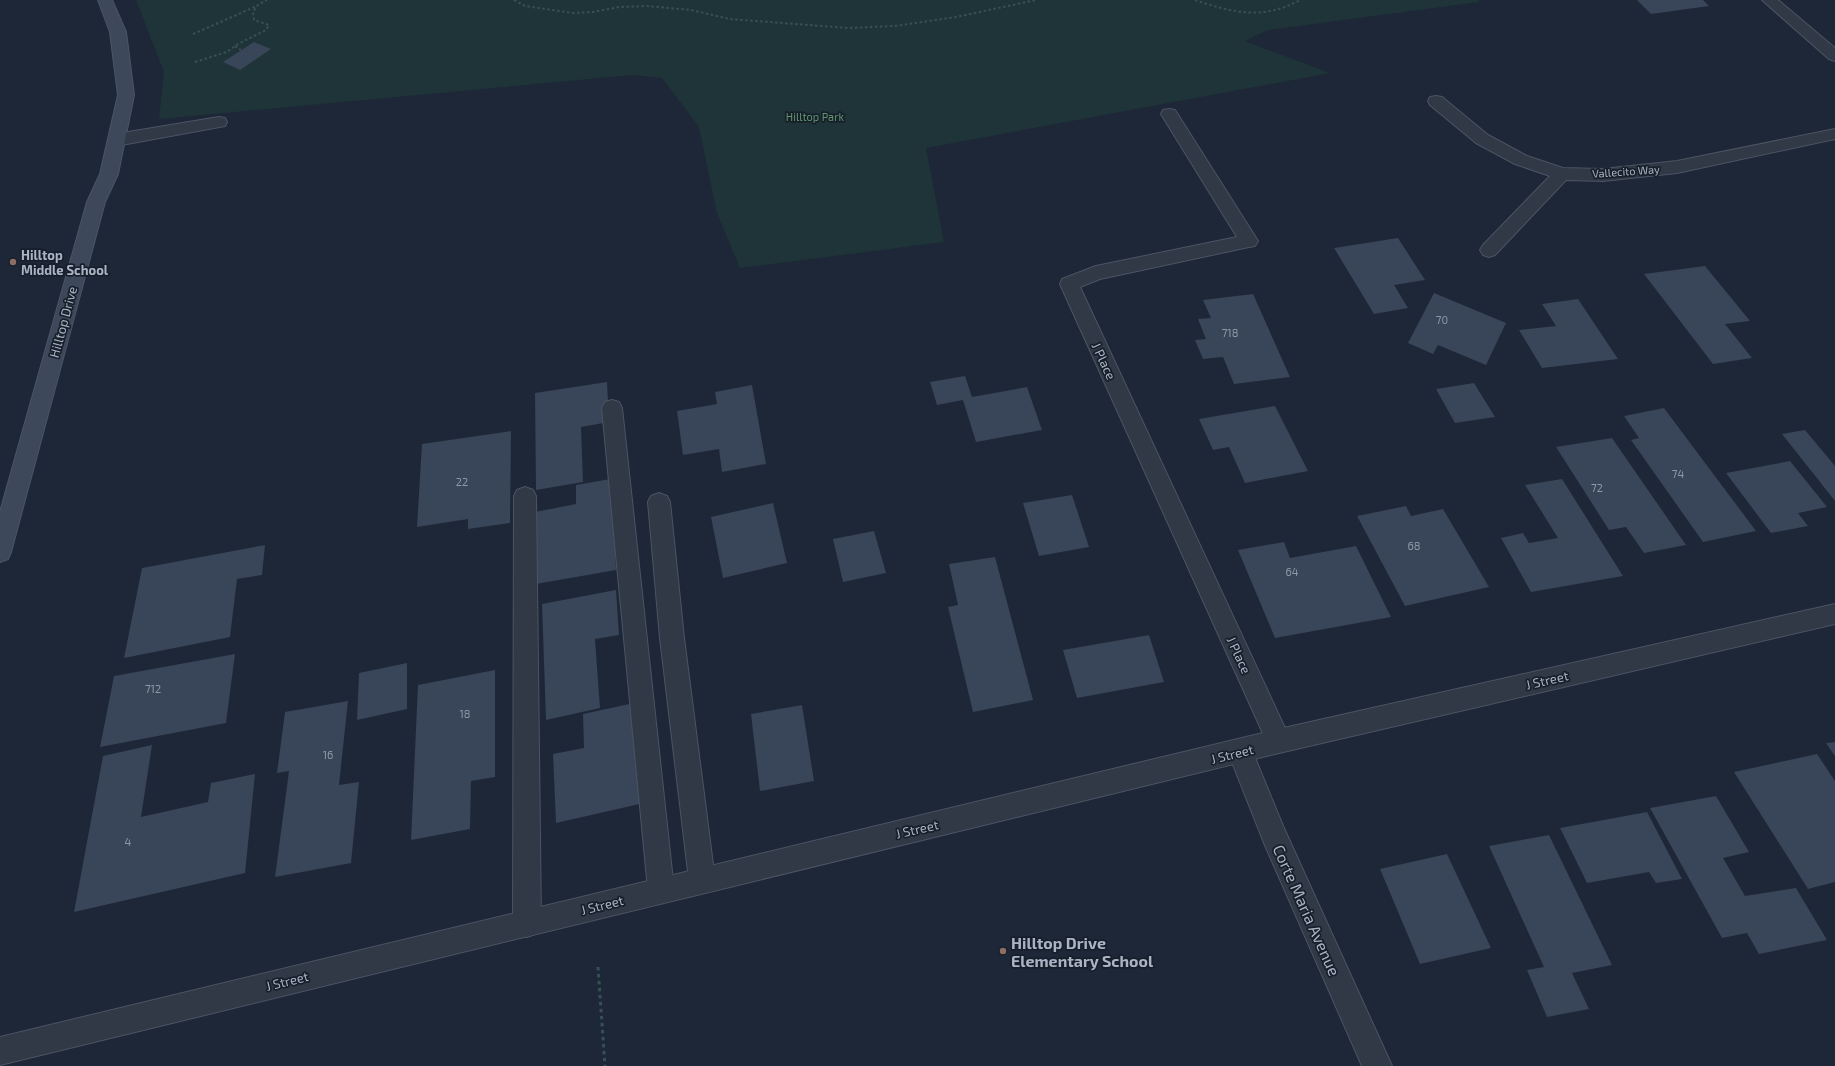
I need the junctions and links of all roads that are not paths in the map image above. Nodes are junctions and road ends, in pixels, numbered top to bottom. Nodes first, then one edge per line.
1 (105, 0) edge
2 (1769, 0) edge
3 (1835, 56) edge
4 (1436, 101) dead end
5 (1169, 114) dead end
6 (219, 122) dead end
7 (1835, 134) edge
8 (116, 140) junction
9 (1562, 174) junction
10 (1489, 250) dead end
11 (612, 408) dead end
12 (525, 496) dead end
13 (659, 502) dead end
14 (0, 552) edge
15 (1835, 614) edge
16 (1279, 742) junction
17 (1240, 752) junction
18 (702, 880) junction
19 (661, 890) junction
20 (527, 923) junction
21 (0, 1051) edge
22 (1376, 1066) edge

1 - 8 main road, Hilltop Drive
2 - 3 street
4 - 9 street, Vallecito Way
5 - 16 street, J Place
6 - 8 street
7 - 9 street, Vallecito Way
8 - 14 main road, Hilltop Drive
9 - 10 street
11 - 19 street
12 - 20 street
13 - 18 street
15 - 16 street, J Street
16 - 17 street, J Street
17 - 18 street, J Street
17 - 22 street, Corte Maria Avenue
18 - 19 street, J Street
19 - 20 street, J Street
20 - 21 street, J Street

